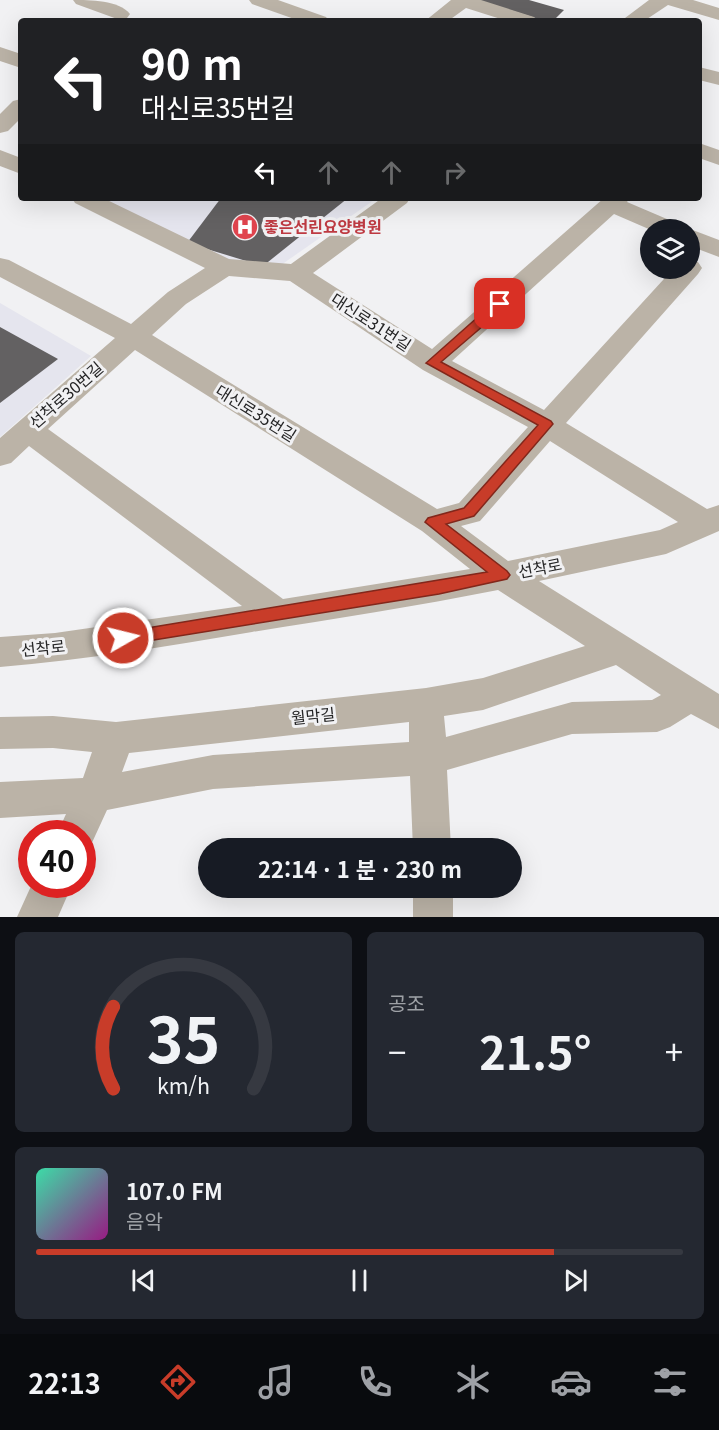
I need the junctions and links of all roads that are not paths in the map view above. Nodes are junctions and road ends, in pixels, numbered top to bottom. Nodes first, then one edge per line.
1 (83, 0) edge
2 (136, 0) edge
3 (464, 0) edge
4 (663, 0) edge
5 (672, 0) edge
6 (271, 2) edge
7 (719, 14) edge
8 (117, 18) edge
9 (311, 18) edge
10 (439, 18) edge
11 (518, 18) edge
12 (636, 18) edge
13 (0, 53) edge
14 (18, 61) edge
15 (702, 74) edge
16 (719, 79) edge
17 (18, 109) edge
18 (0, 126) edge
19 (702, 151) edge
20 (0, 157) edge
21 (719, 158) edge
22 (18, 166) edge
23 (90, 201) edge
24 (394, 201) edge
25 (614, 201) edge
26 (650, 219) edge
27 (0, 266) edge
28 (224, 267) junction
29 (296, 273) junction
30 (679, 279) edge
31 (133, 336) junction
32 (433, 363) junction
33 (546, 424) junction
34 (27, 429) junction
35 (0, 455) edge
36 (712, 521) edge
37 (433, 522) junction
38 (502, 575) junction
39 (278, 614) junction
40 (618, 650) junction
41 (0, 652) edge
42 (426, 704) junction
43 (704, 705) edge
44 (0, 733) edge
45 (116, 738) junction
46 (429, 758) junction
47 (95, 795) junction
48 (0, 800) edge
49 (83, 820) edge
50 (432, 838) edge
51 (46, 898) edge
52 (433, 898) edge
53 (37, 917) edge
54 (434, 917) edge

1 - 8 street
2 - 8 street
3 - 10 street
3 - 11 street
4 - 12 street
5 - 7 street
6 - 9 street
13 - 14 street
15 - 16 street
17 - 18 street
19 - 21 street
20 - 22 street
23 - 28 street, 대신로31번길
24 - 29 street
25 - 26 street
25 - 32 street
27 - 31 street, 대신로35번길
28 - 29 street, 대신로31번길
28 - 31 street, 선착로30번길
29 - 32 street, 대신로31번길
30 - 33 street
31 - 34 street, 선착로30번길
31 - 37 street, 대신로35번길
32 - 33 street, 대신로31번길
33 - 36 street, 대신로31번길
33 - 37 street
34 - 35 street, 선착로30번길
34 - 39 street
36 - 38 street, 선착로
37 - 38 street, 대신로35번길
38 - 39 street, 선착로
38 - 40 street, 대신로35번길
39 - 41 street, 선착로
40 - 42 street, 월막길
40 - 43 street, 대신로35번길
42 - 45 street, 월막길
42 - 46 street
43 - 46 street
44 - 45 street, 월막길
45 - 47 street
46 - 47 street
46 - 50 street
47 - 48 street
47 - 49 street
51 - 53 street
52 - 54 street

